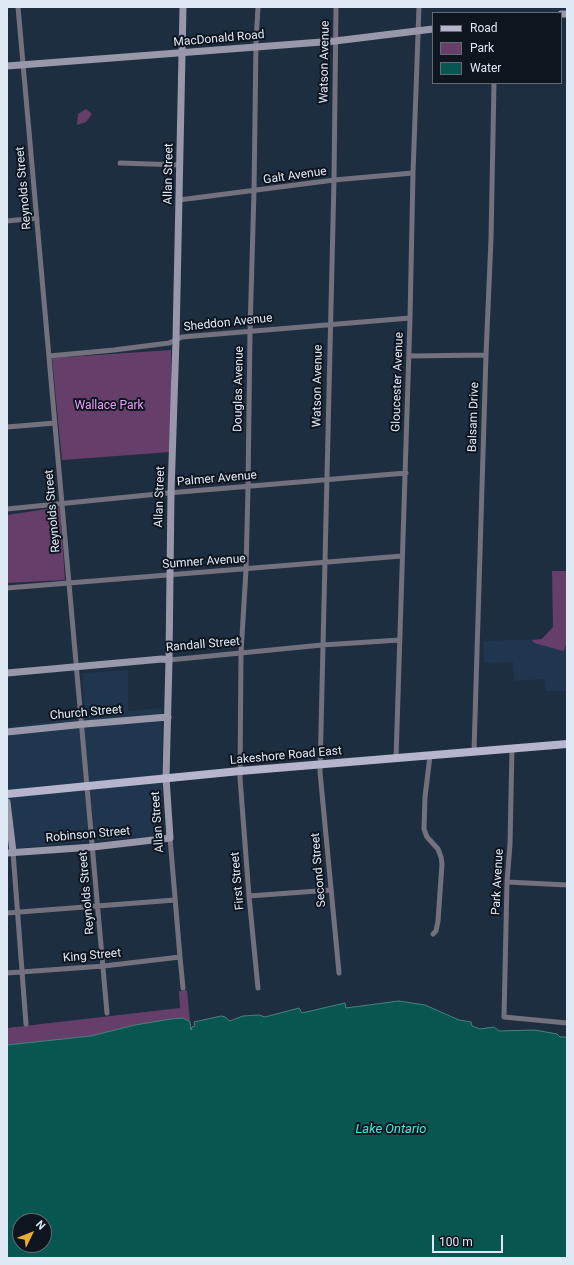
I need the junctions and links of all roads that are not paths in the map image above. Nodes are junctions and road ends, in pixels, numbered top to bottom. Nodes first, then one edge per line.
1 (18, 7) edge
2 (183, 7) edge
3 (258, 7) edge
4 (336, 7) edge
5 (419, 7) edge
6 (432, 29) edge
7 (418, 31) junction
8 (335, 41) junction
9 (256, 47) junction
10 (182, 53) junction
11 (23, 64) junction
12 (7, 66) edge
13 (494, 84) edge
14 (120, 163) dead end
15 (180, 165) junction
16 (413, 173) junction
17 (334, 180) junction
18 (254, 191) junction
19 (179, 200) junction
20 (38, 218) junction
21 (7, 221) edge
22 (410, 318) junction
23 (330, 324) junction
24 (250, 331) junction
25 (176, 339) junction
26 (486, 355) junction
27 (49, 356) junction
28 (409, 356) junction
29 (55, 423) junction
30 (7, 427) edge
31 (406, 473) junction
32 (326, 480) junction
33 (248, 487) junction
34 (171, 493) junction
35 (62, 503) junction
36 (7, 509) edge
37 (402, 556) junction
38 (324, 563) junction
39 (246, 570) junction
40 (170, 575) junction
41 (69, 584) junction
42 (7, 588) edge
43 (400, 640) junction
44 (322, 645) junction
45 (241, 653) junction
46 (169, 660) junction
47 (76, 667) junction
48 (7, 673) edge
49 (168, 717) junction
50 (82, 724) junction
51 (7, 732) edge
52 (567, 744) edge
53 (512, 748) junction
54 (474, 751) junction
55 (430, 756) junction
56 (396, 758) junction
57 (320, 765) junction
58 (240, 771) junction
59 (166, 778) junction
60 (87, 786) junction
61 (7, 794) edge
62 (7, 802) edge
63 (170, 838) junction
64 (93, 847) junction
65 (10, 853) edge
66 (507, 882) junction
67 (567, 885) edge
68 (331, 890) junction
69 (249, 896) junction
70 (175, 900) junction
71 (97, 906) junction
72 (17, 912) junction
73 (7, 913) edge
74 (433, 934) dead end
75 (180, 957) junction
76 (104, 966) junction
77 (23, 972) junction
78 (7, 973) edge
79 (339, 973) dead end
80 (183, 988) dead end
81 (258, 988) dead end
82 (107, 1013) dead end
83 (26, 1024) dead end
84 (567, 1024) edge

1 - 11 street, Reynolds Street
2 - 10 street, Allan Street
3 - 9 street, Douglas Avenue
4 - 8 street, Watson Avenue
5 - 7 street, Gloucester Avenue
6 - 7 street, MacDonald Road
7 - 8 street, MacDonald Road
7 - 16 street, Gloucester Avenue
8 - 9 street, MacDonald Road
8 - 17 street, Watson Avenue
9 - 10 street, MacDonald Road
9 - 18 street, Douglas Avenue
10 - 11 street, MacDonald Road
10 - 15 street, Allan Street
11 - 12 street, MacDonald Road
11 - 20 street, Reynolds Street
13 - 26 street, Balsam Drive
14 - 15 street
15 - 19 street, Allan Street
16 - 17 street, Galt Avenue
16 - 22 street, Gloucester Avenue
17 - 18 street, Galt Avenue
17 - 23 street, Watson Avenue
18 - 19 street, Galt Avenue
18 - 24 street, Douglas Avenue
19 - 25 street, Allan Street
20 - 21 street
20 - 27 street, Reynolds Street
22 - 23 street, Sheddon Avenue
22 - 28 street, Gloucester Avenue
23 - 24 street, Sheddon Avenue
23 - 32 street, Watson Avenue
24 - 25 street, Sheddon Avenue
24 - 33 street, Douglas Avenue
25 - 27 street, Sheddon Avenue
25 - 34 street, Allan Street
26 - 28 street
26 - 54 street, Balsam Drive
27 - 29 street, Reynolds Street
28 - 31 street, Gloucester Avenue
29 - 30 street
29 - 35 street, Reynolds Street
31 - 32 street, Palmer Avenue
31 - 37 street, Gloucester Avenue
32 - 33 street, Palmer Avenue
32 - 38 street, Watson Avenue
33 - 34 street, Palmer Avenue
33 - 39 street, Douglas Avenue
34 - 35 street, Palmer Avenue
34 - 40 street, Allan Street
35 - 36 street, Palmer Avenue
35 - 41 street, Reynolds Street
37 - 38 street, Sumner Avenue
37 - 43 street, Gloucester Avenue
38 - 39 street, Sumner Avenue
38 - 44 street, Watson Avenue
39 - 40 street, Sumner Avenue
39 - 45 street, Douglas Avenue
40 - 41 street, Sumner Avenue
40 - 46 street, Allan Street
41 - 42 street, Sumner Avenue
41 - 47 street, Reynolds Street
43 - 44 street, Randall Street
43 - 56 street, Gloucester Avenue
44 - 45 street, Randall Street
44 - 57 street, Watson Avenue
45 - 46 street, Randall Street
45 - 58 street, Douglas Avenue
46 - 47 street, Randall Street
46 - 49 street, Allan Street
47 - 48 street, Randall Street
47 - 50 street, Reynolds Street
49 - 50 street, Church Street
49 - 59 street, Allan Street
50 - 51 street, Church Street
50 - 60 street, Reynolds Street
52 - 53 main road, Lakeshore Road East
53 - 54 main road, Lakeshore Road East
53 - 66 street, Park Avenue
54 - 55 main road, Lakeshore Road East
55 - 56 main road, Lakeshore Road East
55 - 74 street
56 - 57 main road, Lakeshore Road East
57 - 58 main road, Lakeshore Road East
57 - 68 street, Second Street
58 - 59 main road, Lakeshore Road East
58 - 69 street, First Street
59 - 60 main road, Lakeshore Road East
59 - 63 street, Allan Street
60 - 61 main road, Lakeshore Road East
60 - 64 street, Reynolds Street
62 - 65 street
63 - 64 street, Robinson Street
63 - 70 street, Allan Street
64 - 65 street, Robinson Street
64 - 71 street, Reynolds Street
65 - 72 street
66 - 67 street
66 - 84 street, Park Avenue
68 - 69 street
68 - 79 street, Second Street
69 - 81 street, First Street
70 - 71 street
70 - 75 street, Allan Street
71 - 72 street
71 - 76 street, Reynolds Street
72 - 73 street
72 - 77 street
75 - 76 street, King Street
75 - 80 street, Allan Street
76 - 77 street, King Street
76 - 82 street, Reynolds Street
77 - 78 street, King Street
77 - 83 street

